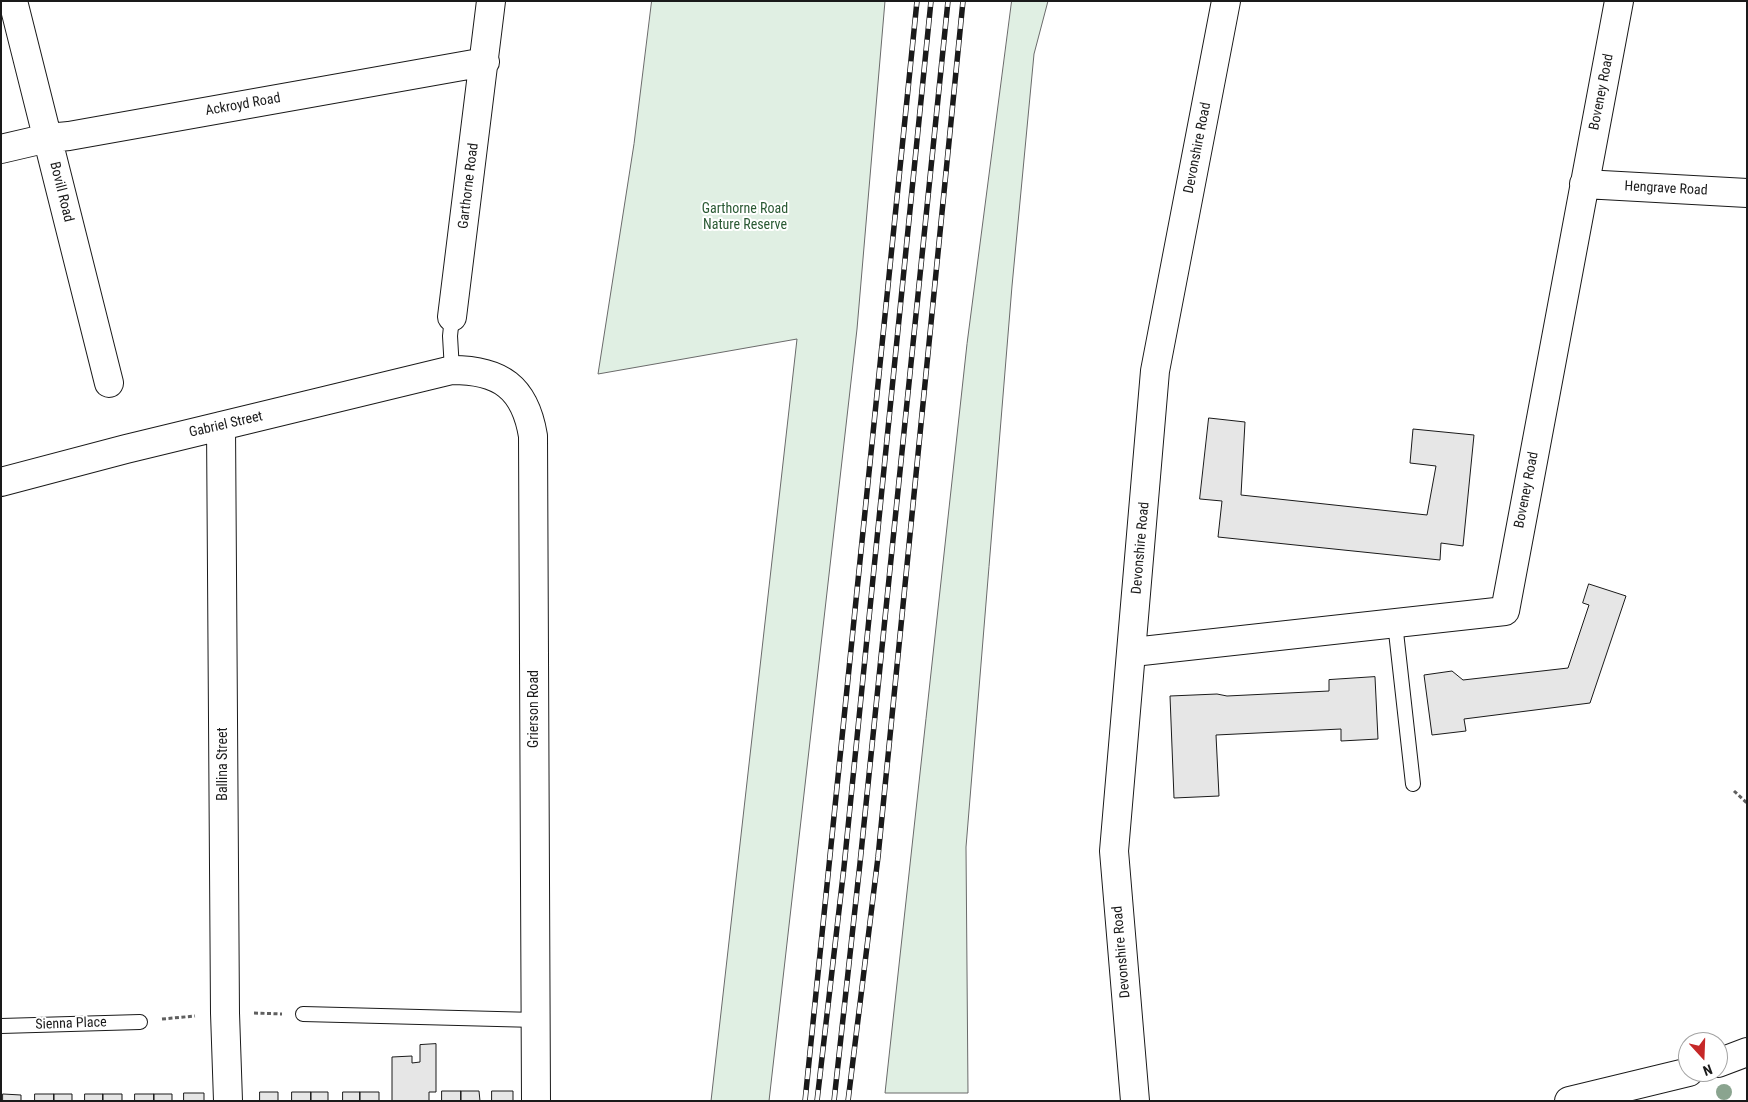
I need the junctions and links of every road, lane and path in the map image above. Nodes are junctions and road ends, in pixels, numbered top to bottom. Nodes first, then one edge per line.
1 (13, 1) edge
2 (490, 1) edge
3 (1226, 1) edge
4 (1619, 1) edge
5 (485, 62) junction
6 (48, 138) junction
7 (1, 149) edge
8 (1584, 184) junction
9 (1747, 193) edge
10 (452, 317) joint
11 (452, 370) junction
12 (110, 383) dead end
13 (221, 426) junction
14 (1, 482) edge
15 (1395, 623) junction
16 (1133, 652) junction
17 (1413, 784) dead end
18 (1734, 791) dead end
19 (1747, 803) edge
20 (225, 1013) junction
21 (303, 1014) joint
22 (536, 1020) junction
23 (140, 1022) joint
24 (1, 1026) edge
25 (1747, 1052) edge
26 (1728, 1059) edge
27 (1678, 1075) edge
28 (228, 1101) edge
29 (536, 1101) edge
30 (1135, 1101) edge
31 (1569, 1101) edge

1 - 6 street, Bovill Road
2 - 5 street, Garthorne Road
3 - 16 street, Devonshire Road
4 - 8 street, Boveney Road
5 - 6 street, Ackroyd Road
5 - 10 street, Garthorne Road
6 - 7 street, Ackroyd Road
6 - 12 street, Bovill Road
8 - 9 street, Hengrave Road
8 - 15 street, Boveney Road
10 - 11 lane, Garthorne Road
11 - 13 street, Gabriel Street
11 - 22 street, Grierson Road
13 - 14 street, Gabriel Street
13 - 20 street, Ballina Street
15 - 16 street, Boveney Road
15 - 17 lane
16 - 30 street, Devonshire Road
18 - 19 path
20 - 21 path
20 - 23 path
20 - 28 street, Ballina Street
21 - 22 lane
22 - 29 street, Grierson Road
23 - 24 lane, Sienna Place
25 - 26 street
27 - 31 street

